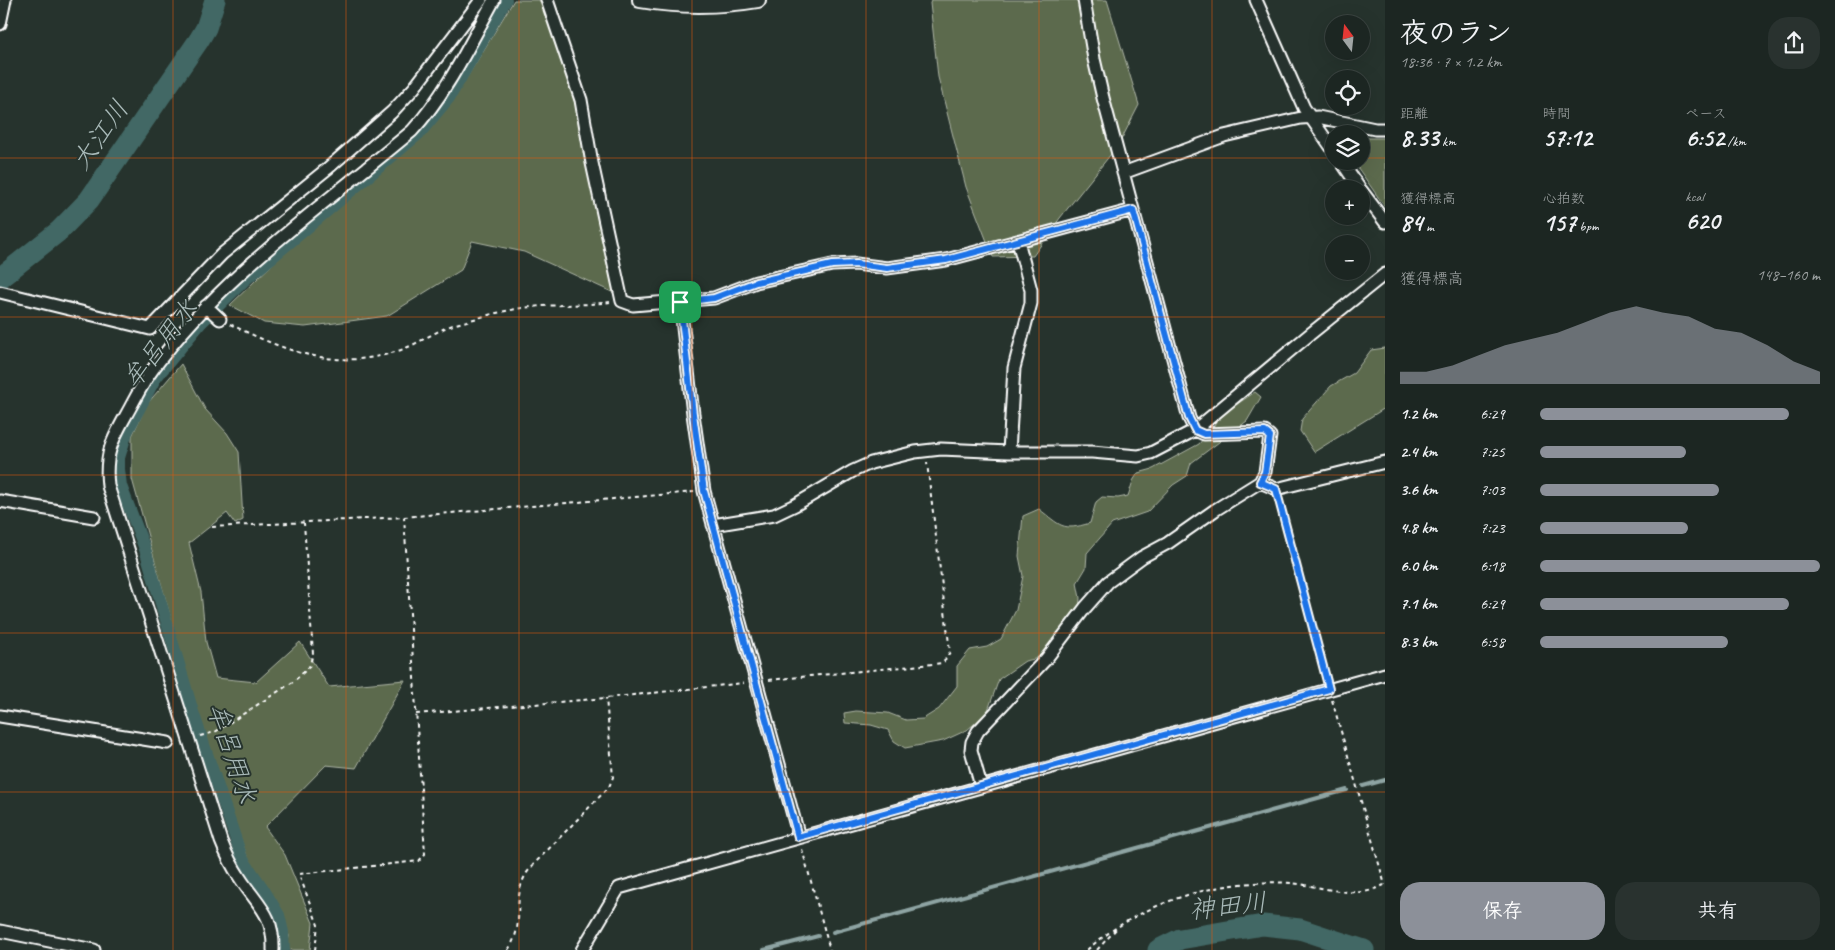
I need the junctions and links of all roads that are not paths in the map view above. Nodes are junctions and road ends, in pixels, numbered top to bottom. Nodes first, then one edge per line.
1 (5, 0) edge
2 (481, 0) edge
3 (494, 0) edge
4 (547, 0) edge
5 (640, 0) edge
6 (758, 0) edge
7 (1084, 0) edge
8 (1256, 0) edge
9 (657, 1) edge
10 (0, 24) edge
11 (1309, 116) junction
12 (1385, 129) edge
13 (1325, 138) edge
14 (1123, 173) junction
15 (1370, 202) edge
16 (1133, 210) junction
17 (1385, 222) edge
18 (1018, 241) junction
19 (1385, 274) edge
20 (0, 292) edge
21 (680, 302) junction
22 (207, 307) junction
23 (220, 319) road end
24 (1195, 430) junction
25 (1009, 452) junction
26 (1385, 462) edge
27 (1260, 482) junction
28 (0, 502) edge
29 (94, 517) dead end
30 (714, 525) junction
31 (1385, 674) edge
32 (0, 716) edge
33 (168, 743) dead end
34 (981, 786) junction
35 (798, 837) junction
36 (0, 930) edge
37 (94, 950) edge
38 (273, 950) edge
39 (582, 950) edge

1 - 10 street
2 - 20 street
3 - 22 street
4 - 21 street
5 - 9 street
6 - 9 street
7 - 14 street
8 - 11 street
11 - 12 street
11 - 13 street
11 - 14 street
14 - 16 street
15 - 17 street
16 - 18 street
16 - 24 street
18 - 21 street
18 - 25 street
19 - 24 street
21 - 30 street
22 - 23 street
22 - 38 street
24 - 25 street
24 - 27 street
25 - 30 street
26 - 27 street
27 - 34 street
28 - 29 street
30 - 35 street
31 - 34 street
32 - 33 street
34 - 35 street
35 - 39 street
36 - 37 street

